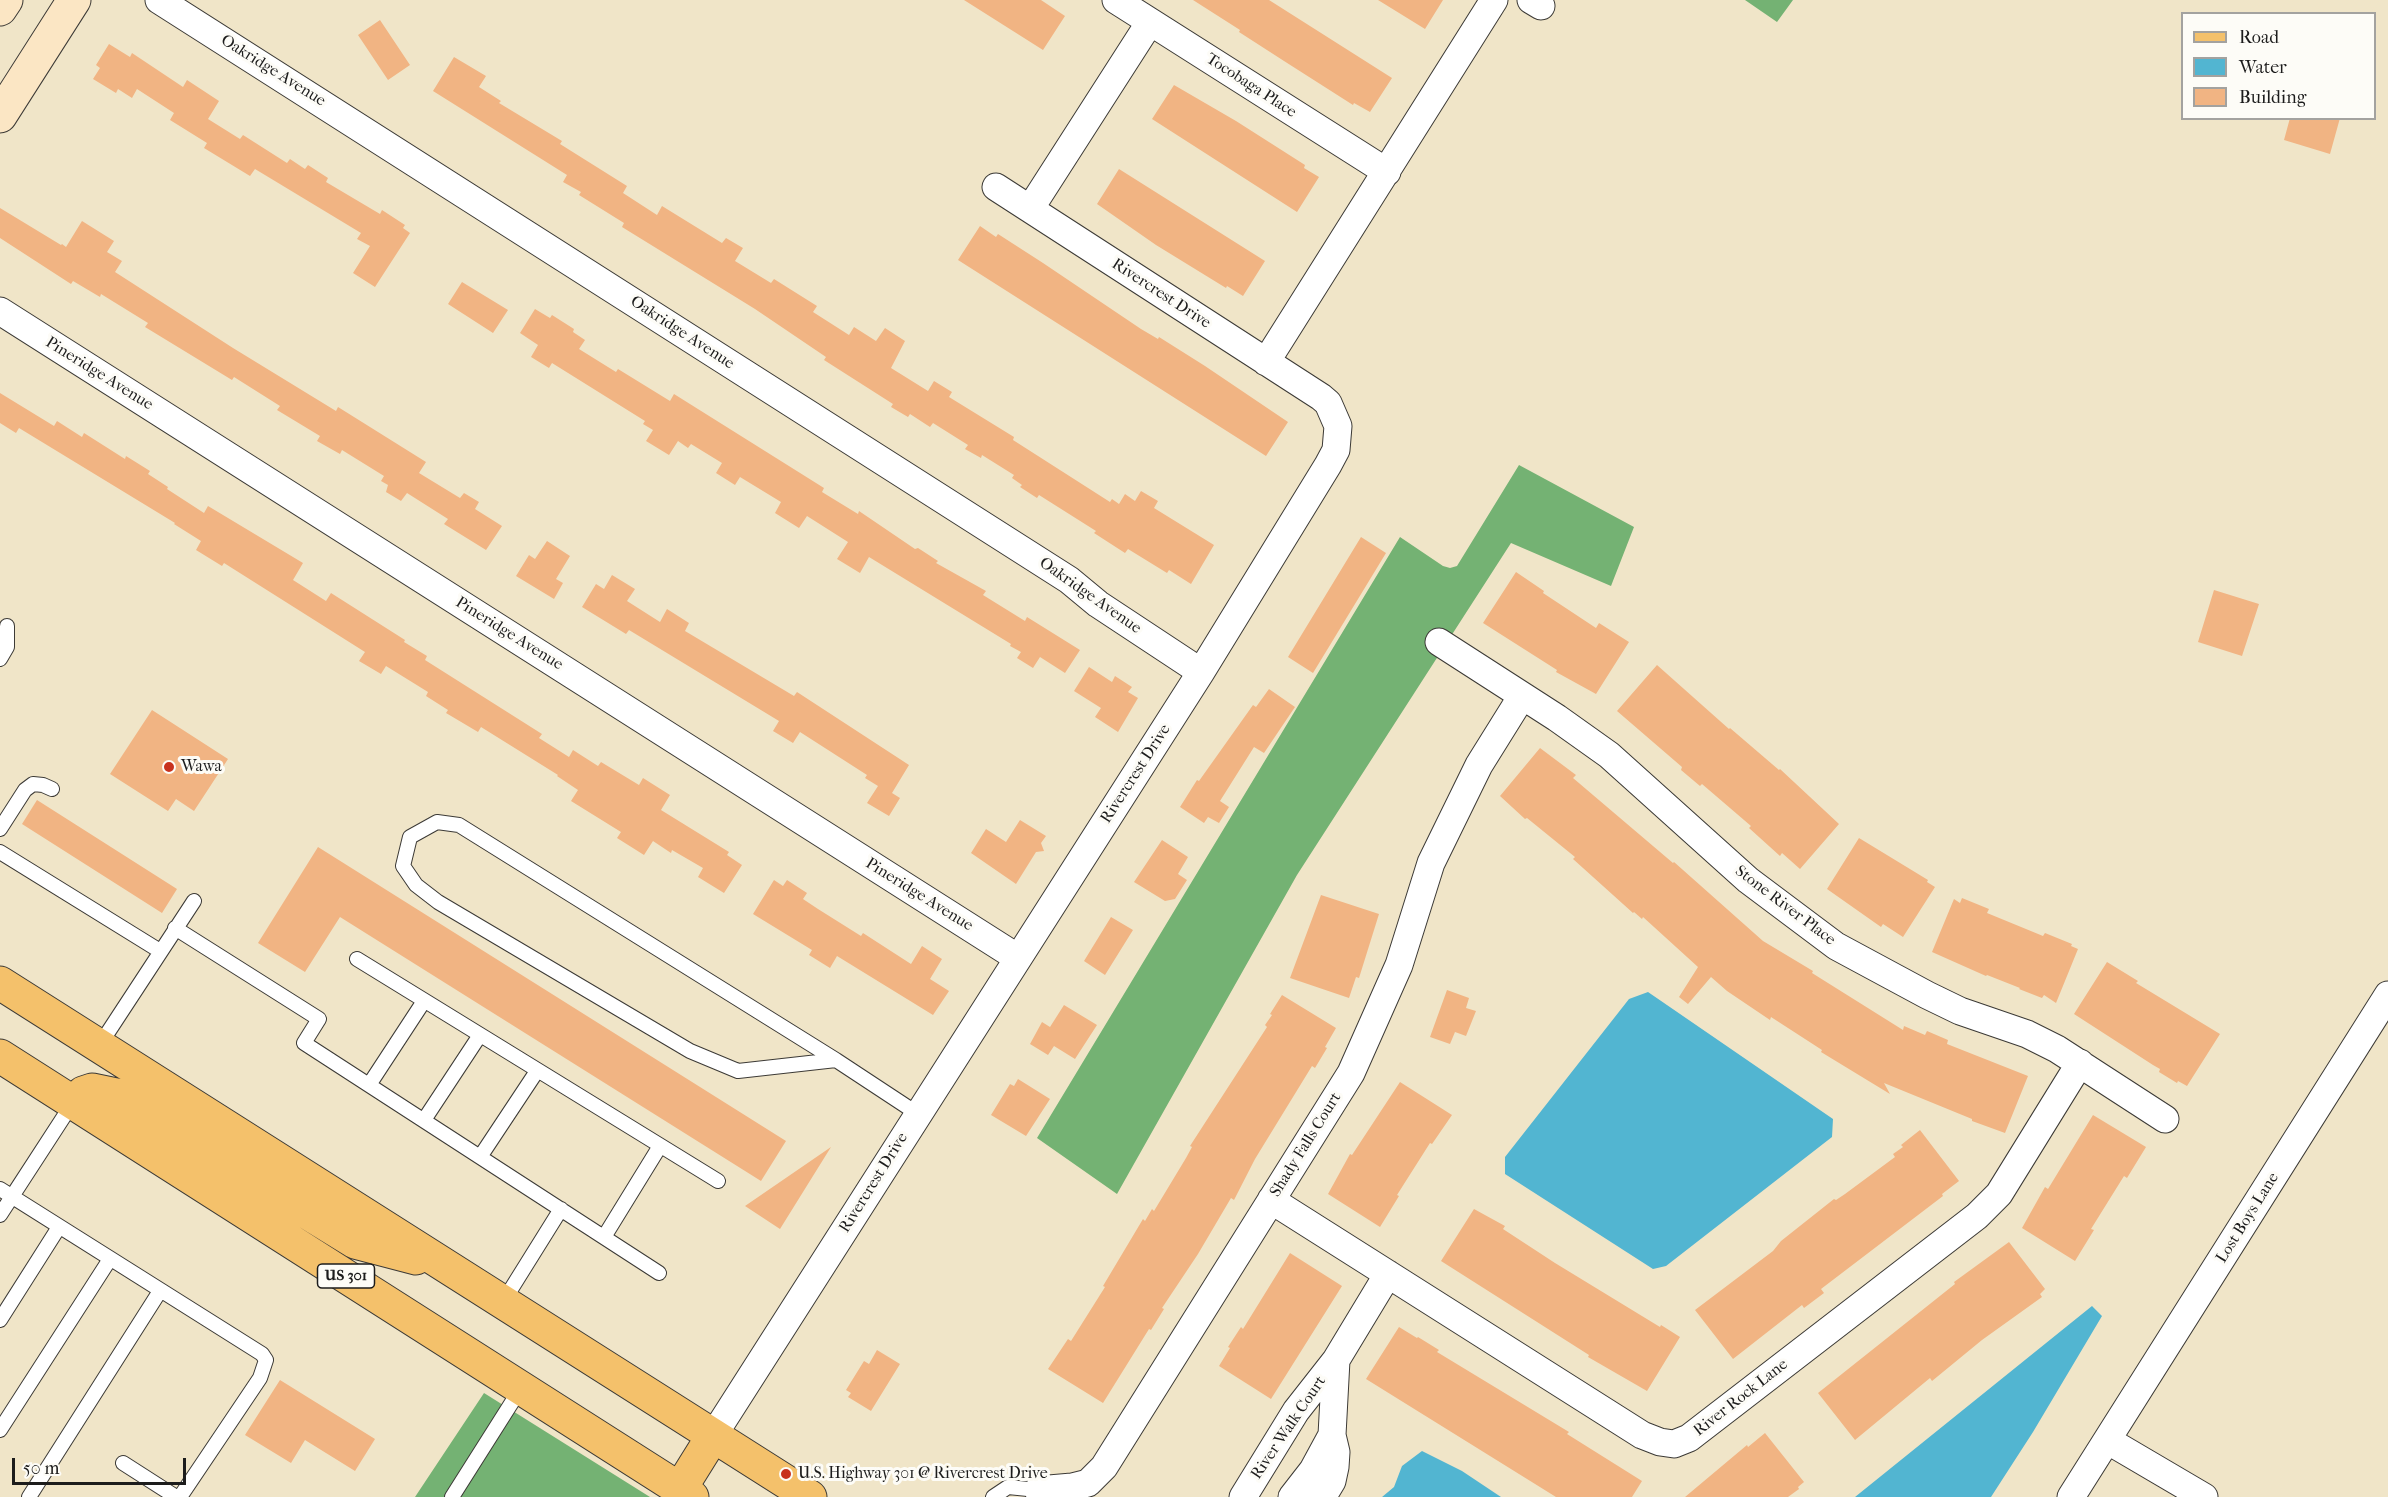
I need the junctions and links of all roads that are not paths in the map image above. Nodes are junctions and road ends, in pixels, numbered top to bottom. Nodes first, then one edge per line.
1 (6, 0) edge
2 (74, 0) edge
3 (159, 0) edge
4 (1116, 0) edge
5 (1494, 0) edge
6 (0, 9) edge
7 (1150, 22) junction
8 (0, 116) edge
9 (1387, 172) junction
10 (996, 187) dead end
11 (1030, 209) junction
12 (0, 311) edge
13 (1266, 362) junction
14 (8, 626) dead end
15 (1439, 642) dead end
16 (0, 659) edge
17 (1201, 672) junction
18 (1522, 696) junction
19 (52, 789) dead end
20 (0, 829) edge
21 (0, 852) edge
22 (194, 901) dead end
23 (176, 928) junction
24 (160, 951) junction
25 (1018, 958) junction
26 (357, 959) dead end
27 (0, 983) edge
28 (2388, 995) edge
29 (424, 1001) junction
30 (480, 1035) junction
31 (99, 1046) junction
32 (0, 1056) edge
33 (836, 1060) junction
34 (2080, 1064) junction
35 (537, 1071) junction
36 (369, 1085) junction
37 (74, 1101) junction
38 (918, 1114) junction
39 (2164, 1119) dead end
40 (424, 1120) junction
41 (660, 1146) junction
42 (480, 1157) junction
43 (718, 1181) dead end
44 (0, 1189) edge
45 (12, 1197) junction
46 (1271, 1200) junction
47 (561, 1209) junction
48 (0, 1215) edge
49 (59, 1227) junction
50 (604, 1237) junction
51 (110, 1259) junction
52 (439, 1262) junction
53 (659, 1272) dead end
54 (1388, 1274) junction
55 (160, 1291) junction
56 (502, 1302) junction
57 (0, 1320) edge
58 (1336, 1360) junction
59 (521, 1388) junction
60 (0, 1430) edge
61 (1281, 1435) junction
62 (713, 1436) junction
63 (2108, 1440) junction
64 (1328, 1443) junction
65 (123, 1463) dead end
66 (1038, 1490) joint
67 (686, 1493) edge
68 (175, 1496) edge
69 (29, 1497) edge
70 (452, 1497) edge
71 (810, 1497) edge
72 (993, 1497) edge
73 (1243, 1497) edge
74 (1292, 1497) edge
75 (1317, 1497) edge
76 (2072, 1497) edge
77 (2204, 1497) edge

1 - 6 main road
2 - 8 main road
3 - 17 street, Oakridge Avenue
4 - 7 street, Tocobaga Place
5 - 9 street
7 - 9 street, Tocobaga Place
7 - 11 street
9 - 13 street
10 - 11 street, Rivercrest Drive
11 - 13 street, Rivercrest Drive
12 - 25 street, Pineridge Avenue
13 - 17 street, Rivercrest Drive
14 - 16 lane
15 - 18 street, Stone River Place
17 - 25 street, Rivercrest Drive
18 - 34 street, Stone River Place
18 - 46 street, Shady Falls Court
19 - 20 lane
21 - 24 lane
22 - 23 lane
23 - 24 lane
23 - 36 lane
24 - 31 lane
25 - 38 street, Rivercrest Drive
26 - 29 lane
27 - 31 main road
28 - 63 street, Lost Boys Lane
29 - 30 lane
29 - 36 lane
30 - 35 lane
30 - 40 lane
31 - 52 main road
32 - 37 main road, US 301
33 - 33 lane
33 - 38 lane
34 - 39 street, Stone River Place
34 - 54 street, River Rock Lane
35 - 41 lane
35 - 42 lane
36 - 40 lane
37 - 45 lane
37 - 52 main road
37 - 59 main road, US 301
38 - 62 street, Rivercrest Drive
40 - 42 lane
41 - 43 lane
41 - 50 lane
42 - 47 lane
44 - 45 lane
45 - 48 lane
45 - 49 lane
46 - 54 street, River Rock Lane
46 - 66 street, Shady Falls Court
47 - 50 lane
47 - 56 lane
49 - 51 lane
49 - 57 lane
50 - 53 lane
51 - 55 lane
51 - 60 lane
52 - 56 main road
54 - 58 street, River Walk Court
55 - 68 lane
55 - 69 lane
56 - 62 main road
58 - 61 street, River Walk Court
58 - 64 street, River Walk Court
59 - 67 main road, US 301
59 - 70 lane
61 - 64 street
61 - 73 street, River Walk Court
62 - 67 main road
62 - 71 main road
63 - 76 street, Lost Boys Lane
63 - 77 street
64 - 74 street
64 - 75 street, River Walk Court
65 - 68 lane
66 - 72 lane, Shady Falls Court

